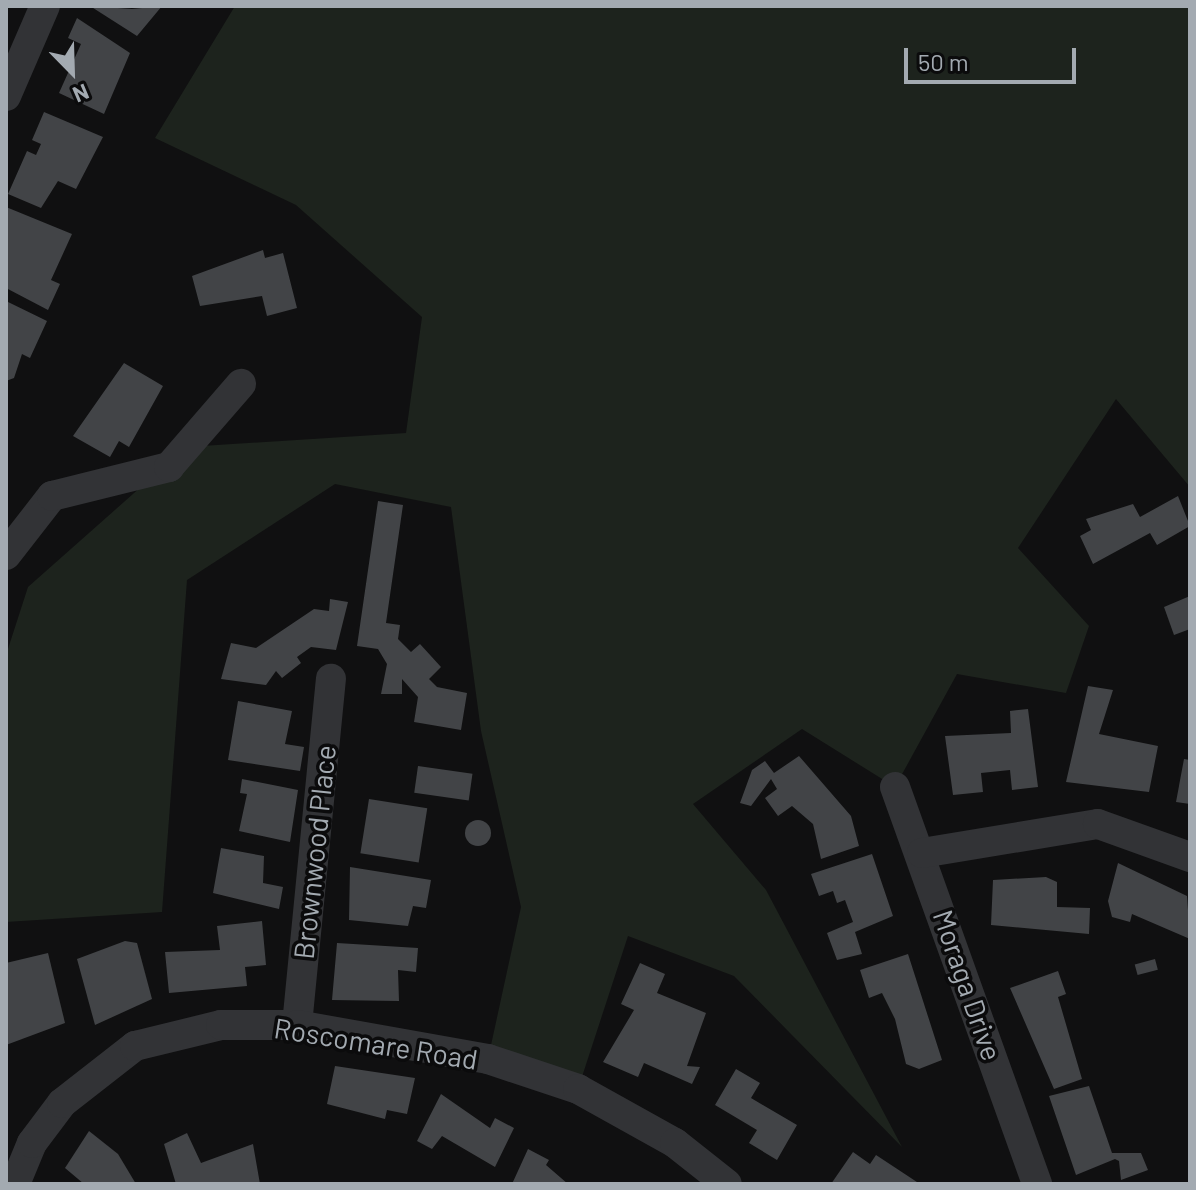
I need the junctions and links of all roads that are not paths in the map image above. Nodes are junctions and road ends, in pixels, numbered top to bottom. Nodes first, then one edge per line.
1 (45, 6) edge
2 (6, 96) edge
3 (241, 384) dead end
4 (6, 555) edge
5 (331, 679) dead end
6 (895, 787) dead end
7 (922, 853) junction
8 (1190, 857) edge
9 (297, 1025) junction
10 (15, 1184) edge
11 (727, 1184) edge
12 (1037, 1184) edge

1 - 2 street
3 - 4 street
5 - 9 street, Brownwood Place
6 - 7 street, Moraga Drive
7 - 8 street
7 - 12 street, Moraga Drive
9 - 10 street, Roscomare Road
9 - 11 street, Roscomare Road

